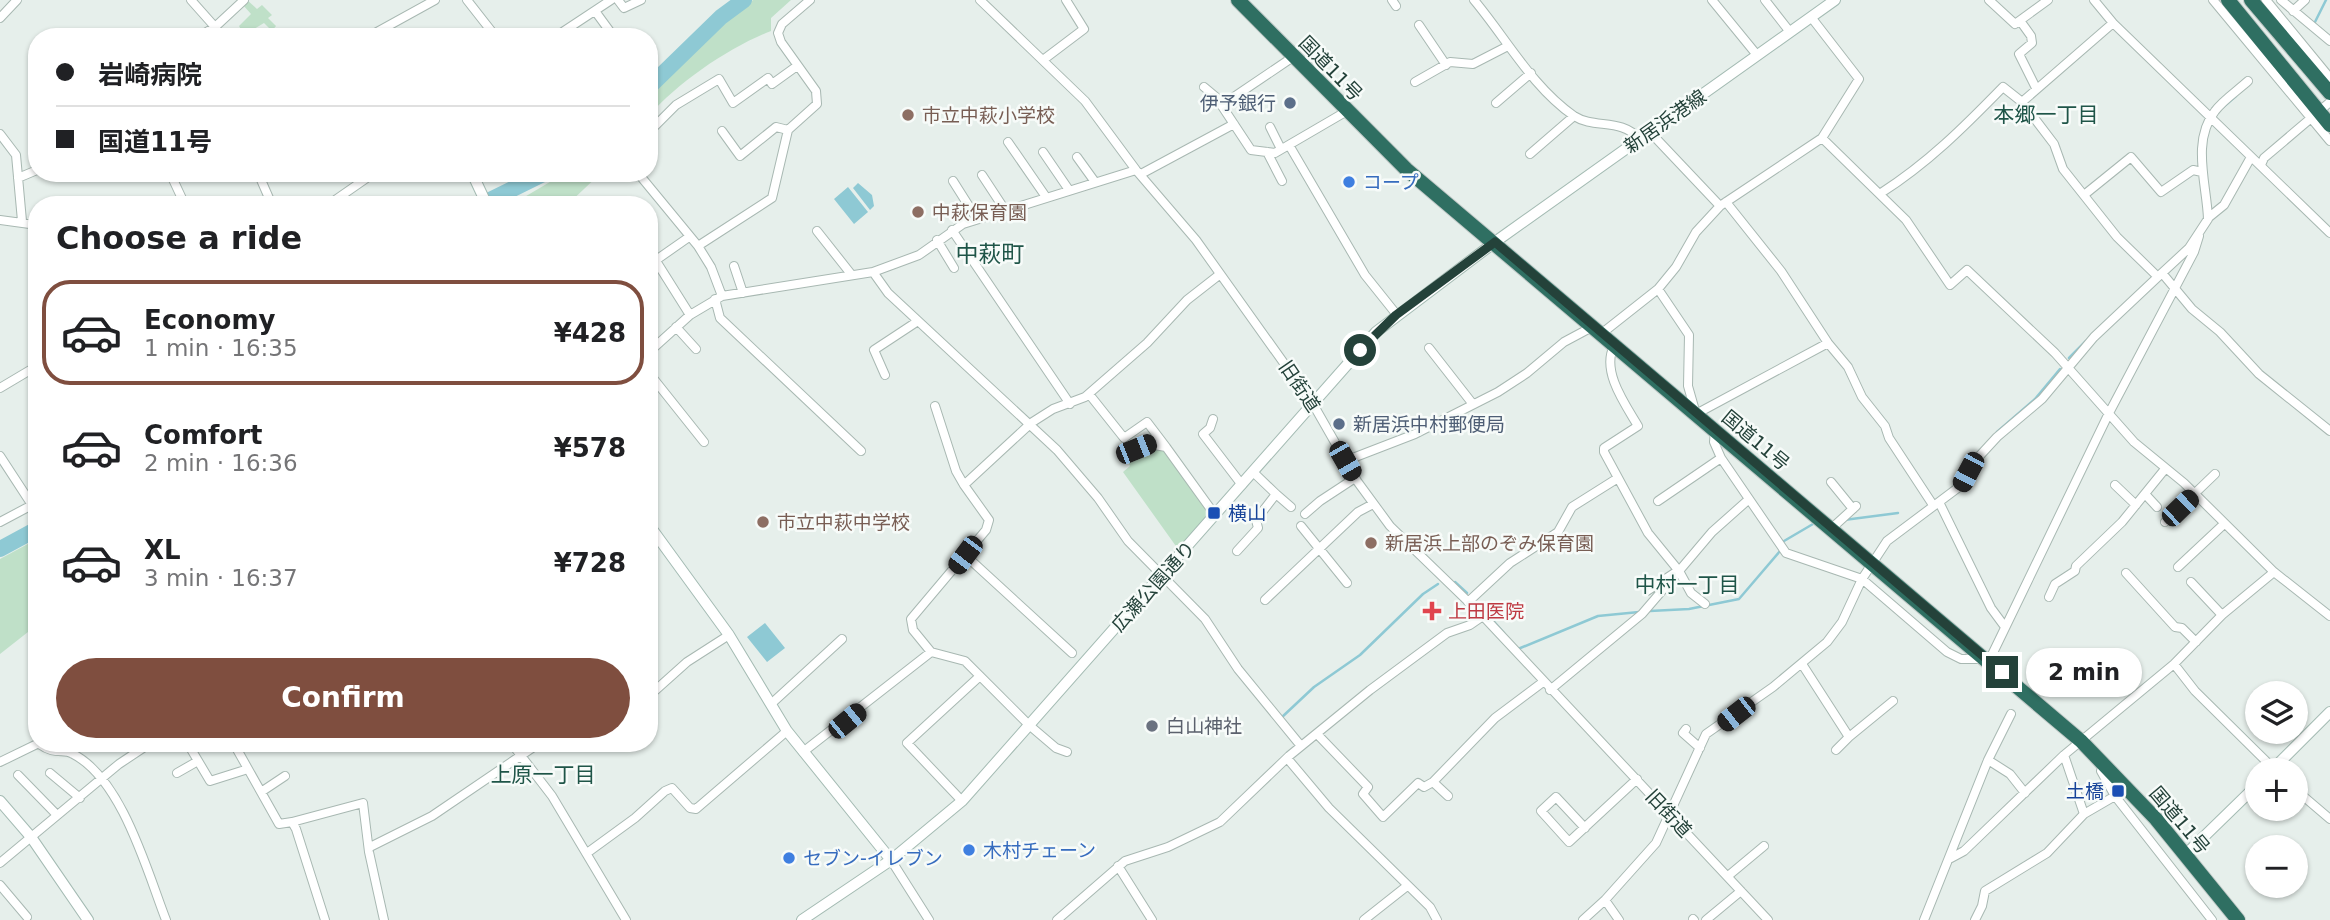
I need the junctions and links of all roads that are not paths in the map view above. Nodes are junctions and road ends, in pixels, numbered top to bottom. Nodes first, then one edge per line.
1 (17, 0) edge
2 (191, 0) edge
3 (244, 0) edge
4 (435, 0) edge
5 (467, 0) edge
6 (611, 0) edge
7 (618, 0) edge
8 (641, 0) edge
9 (810, 0) edge
10 (1066, 0) edge
11 (1238, 0) edge
12 (1712, 0) edge
13 (1765, 0) edge
14 (1835, 0) edge
15 (1989, 0) edge
16 (2048, 0) edge
17 (2094, 0) edge
18 (2213, 0) edge
19 (2228, 0) edge
20 (2252, 0) edge
21 (2266, 0) edge
22 (2281, 0) edge
23 (2305, 0) edge
24 (983, 1) edge
25 (1477, 1) edge
26 (595, 11) junction
27 (2293, 11) junction
28 (1811, 17) junction
29 (0, 18) edge
30 (2021, 22) junction
31 (2113, 23) junction
32 (1419, 25) dead end
33 (215, 27) joint
34 (384, 28) edge
35 (489, 28) edge
36 (569, 28) edge
37 (607, 28) edge
38 (1790, 32) junction
39 (2330, 41) edge
40 (1508, 46) junction
41 (1757, 55) junction
42 (1293, 57) junction
43 (1043, 60) junction
44 (1446, 65) junction
45 (797, 66) junction
46 (1531, 73) junction
47 (2330, 78) edge
48 (2248, 81) dead end
49 (1415, 82) dead end
50 (1204, 87) dead end
51 (2036, 88) junction
52 (2330, 93) edge
53 (2022, 102) junction
54 (1496, 103) dead end
55 (1222, 105) junction
56 (2320, 110) edge
57 (1347, 111) junction
58 (1574, 116) junction
59 (2213, 120) junction
60 (658, 123) edge
61 (1234, 124) junction
62 (2330, 125) edge
63 (1270, 127) dead end
64 (788, 130) junction
65 (722, 131) dead end
66 (1649, 131) junction
67 (0, 134) edge
68 (1822, 138) junction
69 (1639, 139) junction
70 (2330, 141) edge
71 (1008, 142) dead end
72 (1285, 147) junction
73 (1043, 152) dead end
74 (1267, 152) junction
75 (1530, 154) dead end
76 (1077, 157) dead end
77 (2251, 157) junction
78 (2261, 165) junction
79 (1139, 172) junction
80 (2202, 172) junction
81 (28, 174) edge
82 (982, 174) dead end
83 (18, 178) junction
84 (953, 181) dead end
85 (1095, 181) junction
86 (1282, 181) dead end
87 (361, 182) edge
88 (645, 182) edge
89 (1069, 190) junction
90 (1881, 193) junction
91 (2084, 195) junction
92 (341, 196) edge
93 (656, 196) edge
94 (1046, 197) junction
95 (658, 198) edge
96 (1723, 204) junction
97 (1005, 211) junction
98 (2208, 218) junction
99 (977, 219) junction
100 (0, 220) edge
101 (22, 221) junction
102 (28, 223) edge
103 (952, 230) junction
104 (817, 231) dead end
105 (2330, 233) edge
106 (2199, 236) junction
107 (689, 237) junction
108 (937, 240) junction
109 (1495, 242) junction
110 (698, 246) junction
111 (658, 259) edge
112 (734, 266) dead end
113 (954, 268) dead end
114 (658, 270) edge
115 (873, 272) junction
116 (851, 274) junction
117 (1219, 275) junction
118 (2160, 275) junction
119 (2175, 288) junction
120 (1658, 289) junction
121 (743, 293) junction
122 (719, 297) junction
123 (690, 315) junction
124 (1396, 315) junction
125 (918, 321) junction
126 (676, 327) junction
127 (1596, 331) junction
128 (1828, 343) junction
129 (658, 344) edge
130 (1614, 346) junction
131 (1429, 348) dead end
132 (696, 349) dead end
133 (2067, 367) junction
134 (28, 371) edge
135 (886, 375) dead end
136 (658, 384) edge
137 (0, 388) edge
138 (1089, 394) junction
139 (1472, 403) junction
140 (1070, 404) junction
141 (1313, 404) junction
142 (935, 406) dead end
143 (1696, 414) junction
144 (2108, 415) junction
145 (1213, 419) dead end
146 (1030, 424) junction
147 (1715, 429) junction
148 (2330, 431) edge
149 (704, 442) dead end
150 (1166, 447) junction
151 (861, 451) dead end
152 (1122, 455) dead end
153 (0, 456) edge
154 (1721, 458) junction
155 (1345, 461) junction
156 (2165, 469) junction
157 (1253, 472) junction
158 (2215, 474) dead end
159 (1355, 478) junction
160 (1618, 478) junction
161 (1831, 482) dead end
162 (964, 485) junction
163 (1242, 485) junction
164 (2115, 485) dead end
165 (1276, 494) junction
166 (2145, 494) junction
167 (2194, 494) junction
168 (28, 499) edge
169 (1748, 500) junction
170 (1658, 501) dead end
171 (1936, 503) junction
172 (1373, 504) junction
173 (2136, 505) junction
174 (2157, 506) dead end
175 (28, 507) edge
176 (1291, 507) dead end
177 (1305, 514) dead end
178 (1215, 515) junction
179 (0, 522) edge
180 (2165, 522) dead end
181 (1838, 523) junction
182 (2224, 524) junction
183 (1301, 526) dead end
184 (658, 537) edge
185 (1320, 547) junction
186 (1237, 551) dead end
187 (965, 555) junction
188 (1872, 561) junction
189 (2178, 567) dead end
190 (1679, 571) junction
191 (2274, 572) junction
192 (2126, 573) dead end
193 (1161, 577) junction
194 (1862, 579) junction
195 (2191, 582) dead end
196 (1348, 583) dead end
197 (1647, 592) dead end
198 (2049, 597) dead end
199 (1265, 600) dead end
200 (1468, 602) junction
201 (1705, 604) dead end
202 (2222, 615) junction
203 (1483, 616) junction
204 (2330, 616) edge
205 (2005, 627) junction
206 (729, 635) junction
207 (842, 639) dead end
208 (2196, 642) junction
209 (931, 652) junction
210 (1072, 653) dead end
211 (1988, 660) junction
212 (1802, 664) junction
213 (2174, 664) junction
214 (980, 676) junction
215 (1543, 682) junction
216 (658, 688) edge
217 (1550, 690) junction
218 (1893, 701) dead end
219 (771, 704) junction
220 (2330, 712) edge
221 (2011, 714) dead end
222 (1029, 725) junction
223 (1686, 729) dead end
224 (787, 731) junction
225 (1317, 734) junction
226 (1849, 737) junction
227 (2081, 741) junction
228 (1301, 746) junction
229 (1700, 748) junction
230 (28, 749) edge
231 (1836, 750) dead end
232 (51, 752) edge
233 (71, 752) edge
234 (71, 752) edge
235 (138, 752) edge
236 (193, 752) edge
237 (238, 752) edge
238 (518, 752) edge
239 (527, 752) edge
240 (803, 752) junction
241 (1067, 752) dead end
242 (2064, 755) junction
243 (521, 756) junction
244 (1287, 758) junction
245 (2263, 758) edge
246 (2285, 758) edge
247 (1988, 760) junction
248 (198, 761) junction
249 (0, 762) edge
250 (2104, 764) junction
251 (248, 769) junction
252 (50, 773) dead end
253 (177, 773) dead end
254 (18, 775) dead end
255 (285, 776) dead end
256 (103, 778) junction
257 (1637, 779) junction
258 (1433, 782) junction
259 (261, 792) junction
260 (2025, 793) junction
261 (1448, 796) dead end
262 (2115, 796) junction
263 (2245, 797) edge
264 (79, 798) junction
265 (2308, 800) edge
266 (0, 801) edge
267 (962, 801) junction
268 (2084, 814) junction
269 (57, 815) junction
270 (1671, 815) junction
271 (2330, 819) edge
272 (292, 822) junction
273 (1585, 828) junction
274 (31, 837) junction
275 (1764, 846) dead end
276 (370, 847) junction
277 (587, 853) junction
278 (2184, 856) junction
279 (1951, 858) junction
280 (891, 860) junction
281 (0, 863) edge
282 (1118, 866) junction
283 (1728, 876) junction
284 (0, 885) edge
285 (1407, 886) junction
286 (1741, 891) junction
287 (1605, 900) junction
288 (1717, 916) edge
289 (27, 917) dead end
290 (88, 920) edge
291 (166, 920) edge
292 (325, 920) edge
293 (384, 920) edge
294 (625, 920) edge
295 (802, 920) edge
296 (929, 920) edge
297 (1057, 920) edge
298 (1152, 920) edge
299 (1364, 920) edge
300 (1437, 920) edge
301 (1583, 920) edge
302 (1619, 920) edge
303 (1706, 920) edge
304 (1768, 920) edge
305 (1924, 920) edge
306 (1975, 920) edge
307 (2212, 920) edge
308 (2238, 920) edge

1 - 29 street
2 - 33 street
3 - 33 street
4 - 34 street
5 - 35 street
6 - 26 street
7 - 8 street
9 - 45 street
10 - 43 street
11 - 42 highway, 国道11号
12 - 41 street
13 - 38 street
14 - 28 street, 新居浜港線
15 - 30 street
16 - 30 street
17 - 31 street
18 - 56 street
19 - 56 highway
20 - 52 highway
21 - 47 street
22 - 27 street
23 - 27 street
24 - 43 street, 旧街道
25 - 40 street
26 - 36 street
26 - 37 street
27 - 39 street
28 - 38 street, 新居浜港線
28 - 68 street
30 - 51 street
31 - 51 street
31 - 59 street
32 - 44 street
38 - 41 street, 新居浜港線
40 - 44 street
40 - 46 street
41 - 66 street, 新居浜港線
42 - 55 street
42 - 57 highway, 国道11号
43 - 79 street, 旧街道
44 - 49 street
45 - 60 street
45 - 64 street
46 - 54 street
46 - 58 street
48 - 59 street
50 - 55 street
51 - 53 street
53 - 90 street
53 - 91 street
55 - 61 street
56 - 62 highway
56 - 70 street
56 - 78 street
57 - 72 street
57 - 109 highway, 国道11号
58 - 69 street
58 - 75 street
59 - 77 street
59 - 80 street
61 - 74 street
61 - 79 street
63 - 72 street
64 - 65 street
64 - 110 street
66 - 69 street, 新居浜港線
66 - 96 street
67 - 83 street
68 - 90 street
68 - 96 street
69 - 109 street, 新居浜港線
71 - 94 street
72 - 74 street
72 - 124 street
73 - 89 street
74 - 86 street
76 - 85 street
77 - 78 street
77 - 98 street
78 - 105 street
79 - 85 street
79 - 117 street, 旧街道
80 - 91 street
80 - 98 street
81 - 83 street
82 - 97 street
83 - 101 street
84 - 99 street
85 - 89 street
87 - 92 street
88 - 93 street
89 - 94 street
90 - 133 street
91 - 118 street
94 - 97 street
95 - 107 street
96 - 120 street
96 - 128 street
97 - 99 street
98 - 106 street
99 - 103 street
100 - 101 street
101 - 102 street
103 - 108 street
103 - 140 street
104 - 116 street
106 - 118 street
106 - 119 street
107 - 110 street
107 - 111 street
108 - 113 street
108 - 115 street
109 - 124 street, 広瀬公園通り
109 - 127 highway, 国道11号
110 - 122 street
112 - 121 street
114 - 123 street
115 - 116 street
115 - 125 street
116 - 121 street
117 - 138 street
117 - 141 street, 旧街道
118 - 119 street
118 - 133 street
119 - 144 street
119 - 148 street
120 - 127 street
120 - 143 street
121 - 122 street
122 - 123 street
122 - 151 street
123 - 126 street
124 - 141 street, 広瀬公園通り
125 - 135 street
125 - 146 street
126 - 129 street
126 - 132 street
127 - 130 highway, 国道11号
127 - 139 street
128 - 143 street
128 - 171 street
130 - 143 highway, 国道11号
130 - 160 street
131 - 139 street
133 - 144 street
133 - 171 street
134 - 137 street
136 - 149 street
138 - 140 street
138 - 150 street
139 - 155 street
140 - 146 street
141 - 155 street, 旧街道
141 - 157 street, 広瀬公園通り
142 - 162 street
143 - 147 highway, 国道11号
144 - 156 street
144 - 205 street
145 - 163 street
146 - 162 street
146 - 193 street
147 - 154 street
147 - 181 highway, 国道11号
150 - 152 street
150 - 178 street
153 - 168 street
154 - 169 street
154 - 170 street
155 - 159 street, 旧街道
156 - 166 street
156 - 167 street
157 - 163 street, 広瀬公園通り
157 - 165 street
158 - 167 street
159 - 172 street, 旧街道
159 - 177 street
160 - 190 street
160 - 200 street
161 - 181 street
162 - 187 street
163 - 178 street, 広瀬公園通り
164 - 173 street
165 - 176 street
165 - 186 street
166 - 173 street
166 - 174 street
167 - 180 street
167 - 182 street
169 - 190 street
169 - 194 street
171 - 188 street
171 - 205 street
172 - 185 street
172 - 200 street, 旧街道
173 - 198 street
175 - 179 street
178 - 193 street, 広瀬公園通り
181 - 188 highway, 国道11号
182 - 189 street
182 - 191 street
183 - 185 street
184 - 206 street
185 - 196 street
185 - 199 street
187 - 209 street
187 - 210 street
188 - 194 street
188 - 211 highway, 国道11号
190 - 197 street
190 - 201 street
190 - 217 street
191 - 202 street
191 - 204 street
192 - 208 street
193 - 222 street, 広瀬公園通り
193 - 228 street
194 - 211 street
194 - 212 street
195 - 202 street
200 - 203 street, 旧街道
202 - 208 street
203 - 215 street, 旧街道
203 - 225 street
205 - 211 street
206 - 216 street
206 - 219 street
207 - 219 street
208 - 213 street
209 - 214 street
209 - 240 street
211 - 227 highway, 国道11号
212 - 226 street
212 - 229 street
213 - 227 street
213 - 245 street
214 - 222 street
214 - 267 street
215 - 217 street, 旧街道
215 - 258 street
217 - 257 street, 旧街道
218 - 226 street
219 - 224 street
220 - 246 street
221 - 247 street
222 - 241 street
222 - 267 street, 広瀬公園通り
223 - 229 street
224 - 240 street
224 - 277 street
225 - 228 street
225 - 258 street
226 - 231 street
227 - 242 street
227 - 250 highway, 国道11号
228 - 244 street
229 - 270 street
230 - 249 street
232 - 234 street
233 - 256 street
235 - 256 street
236 - 248 street
237 - 251 street
238 - 243 street
239 - 243 street
240 - 280 street
242 - 260 street
242 - 268 street
243 - 276 street
243 - 277 street
244 - 282 street
244 - 285 street
247 - 260 street
247 - 279 street
248 - 251 street
248 - 253 street
250 - 262 street
250 - 278 highway, 国道11号
251 - 259 street
252 - 264 street
254 - 269 street
255 - 259 street
256 - 264 street
256 - 291 street
257 - 270 street, 旧街道
257 - 273 street
258 - 261 street
259 - 272 street
260 - 279 street
262 - 268 street
262 - 307 street
263 - 278 street
264 - 269 street
265 - 271 street
266 - 274 street
267 - 280 street, 広瀬公園通り
268 - 306 street
269 - 274 street
270 - 283 street, 旧街道
270 - 287 street
272 - 276 street
272 - 292 street
273 - 273 street
274 - 281 street
274 - 290 street
275 - 283 street
276 - 293 street
277 - 294 street
278 - 308 highway, 国道11号
279 - 305 street
280 - 295 street, 広瀬公園通り
280 - 296 street
282 - 297 street
282 - 298 street
283 - 286 street, 旧街道
284 - 289 street
285 - 299 street
285 - 300 street
286 - 288 street
286 - 304 street, 旧街道
287 - 301 street
287 - 302 street
288 - 303 street

